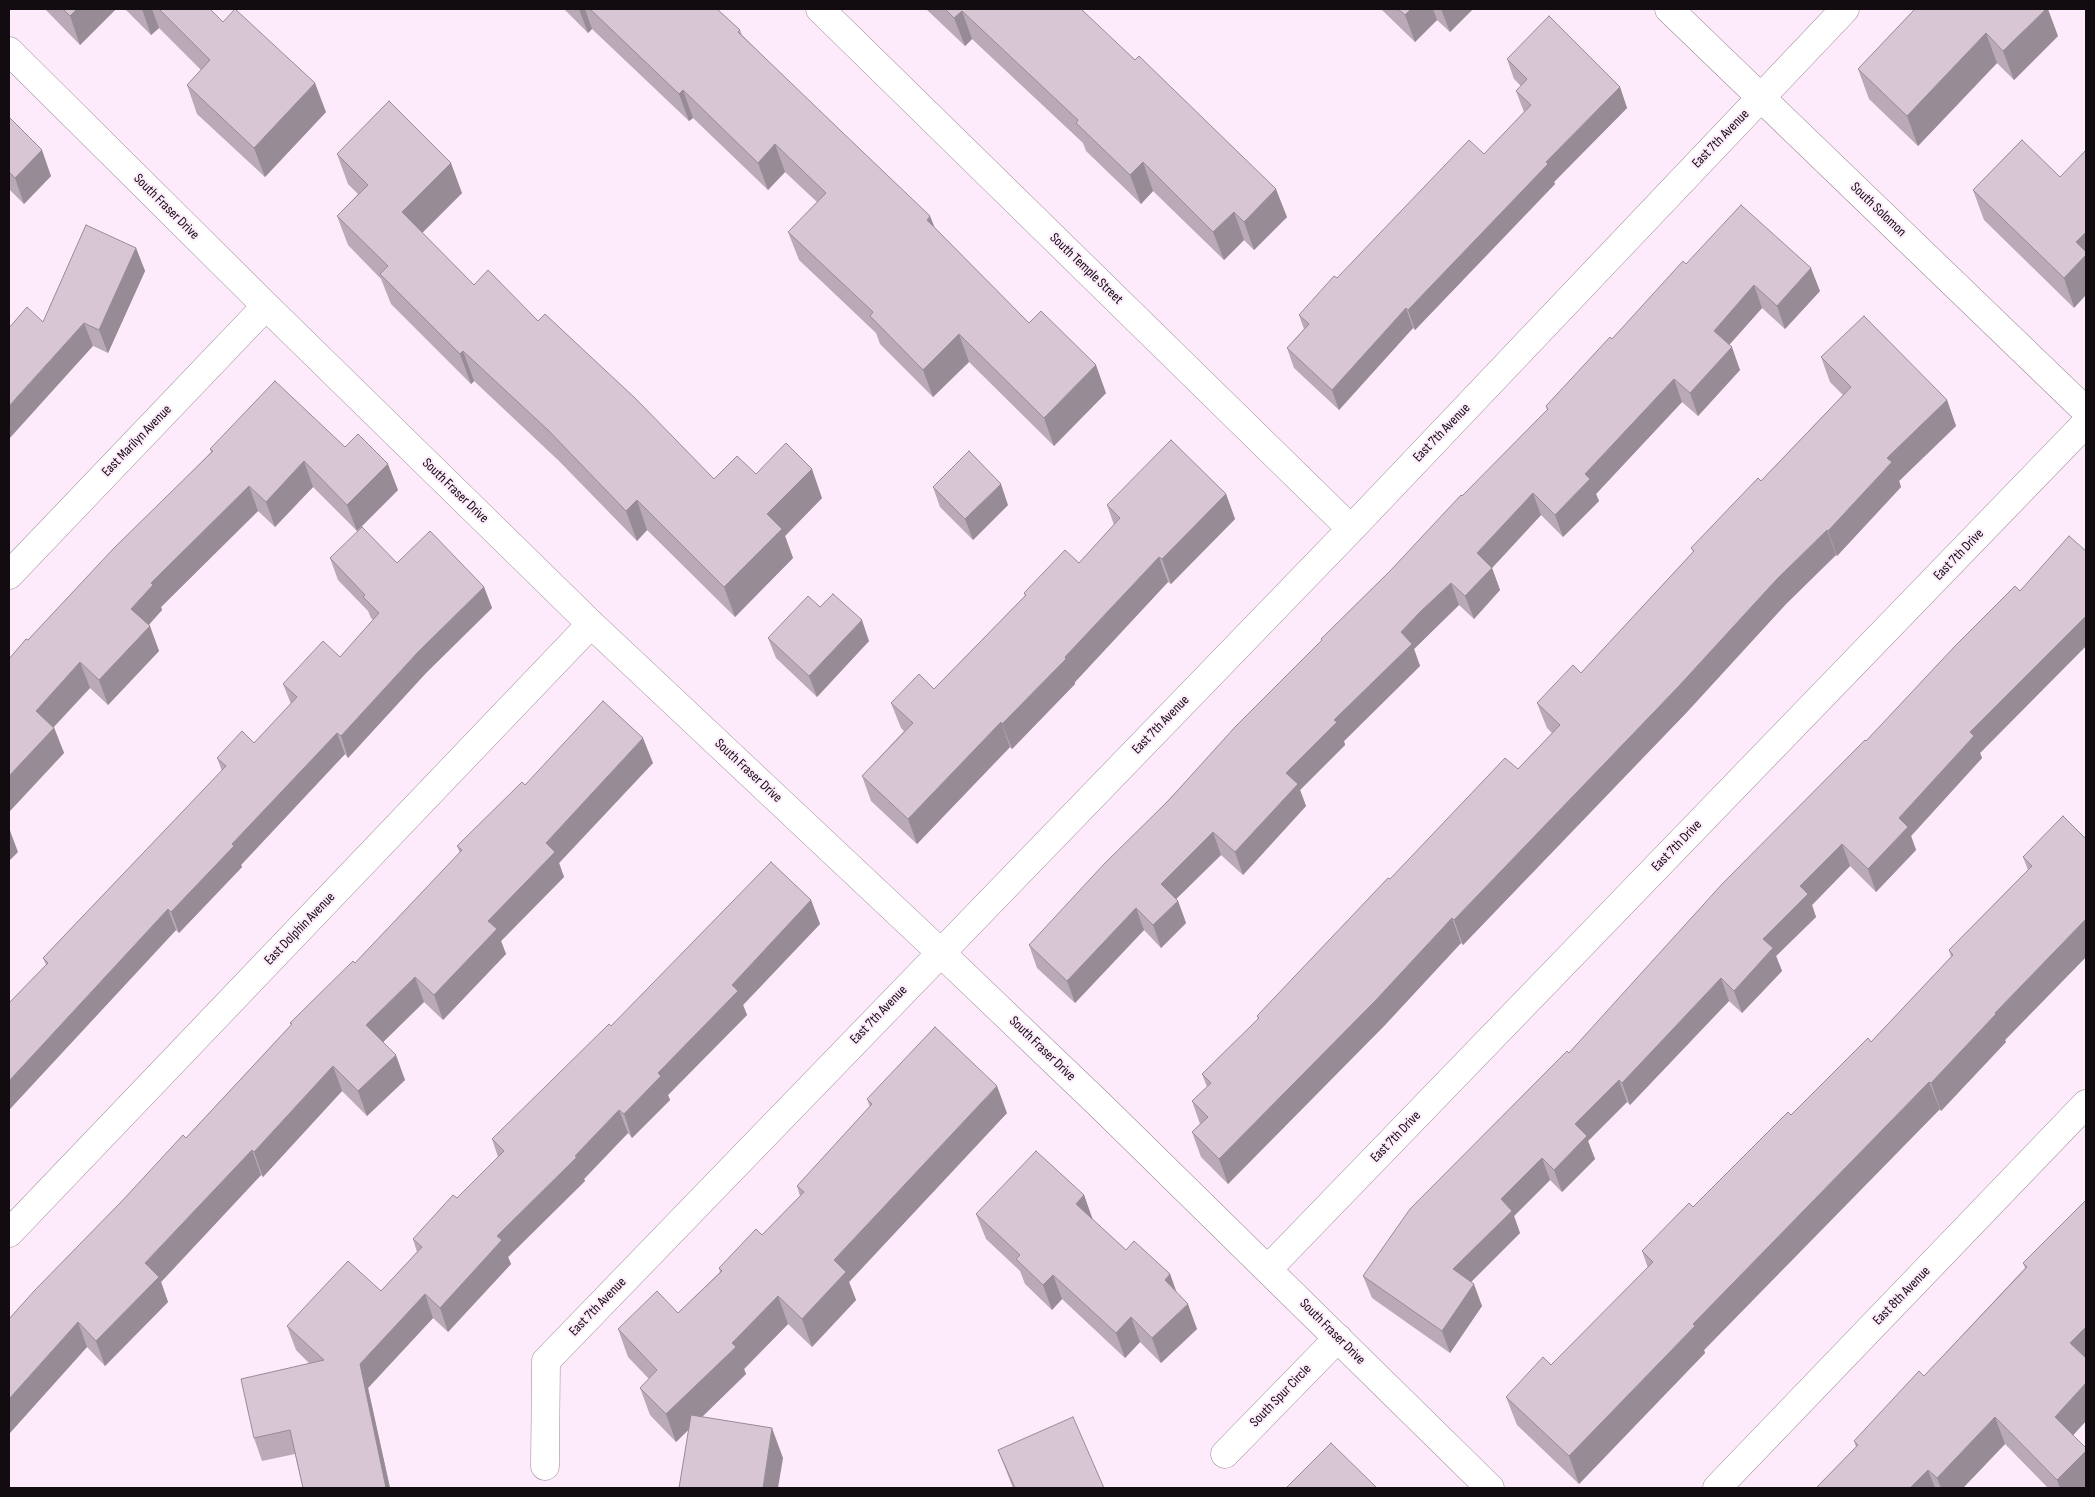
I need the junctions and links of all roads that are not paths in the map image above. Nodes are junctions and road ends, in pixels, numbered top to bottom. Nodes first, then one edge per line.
1 (820, 9) edge
2 (1669, 9) edge
3 (1845, 9) edge
4 (9, 51) edge
5 (1761, 97) junction
6 (266, 306) junction
7 (2086, 411) edge
8 (2086, 423) edge
9 (1351, 529) junction
10 (9, 575) edge
11 (591, 624) junction
12 (940, 952) junction
13 (2086, 1104) edge
14 (9, 1233) edge
15 (1268, 1269) junction
16 (1338, 1338) junction
17 (1225, 1454) dead end
18 (545, 1466) dead end
19 (1490, 1488) edge
20 (1717, 1488) edge

1 - 9 street, South Temple Street
2 - 5 street, South Solomon
3 - 5 street, East 7th Avenue
4 - 6 street, South Fraser Drive
5 - 7 street, South Solomon
5 - 9 street, East 7th Avenue
6 - 10 street, East Marilyn Avenue
6 - 11 street, South Fraser Drive
8 - 15 street, East 7th Drive
9 - 12 street, East 7th Avenue
11 - 12 street, South Fraser Drive
11 - 14 street, East Dolphin Avenue
12 - 15 street, South Fraser Drive
12 - 18 street, East 7th Avenue
13 - 20 street, East 8th Avenue
15 - 16 street, South Fraser Drive
16 - 17 street, South Spur Circle
16 - 19 street, South Fraser Drive

